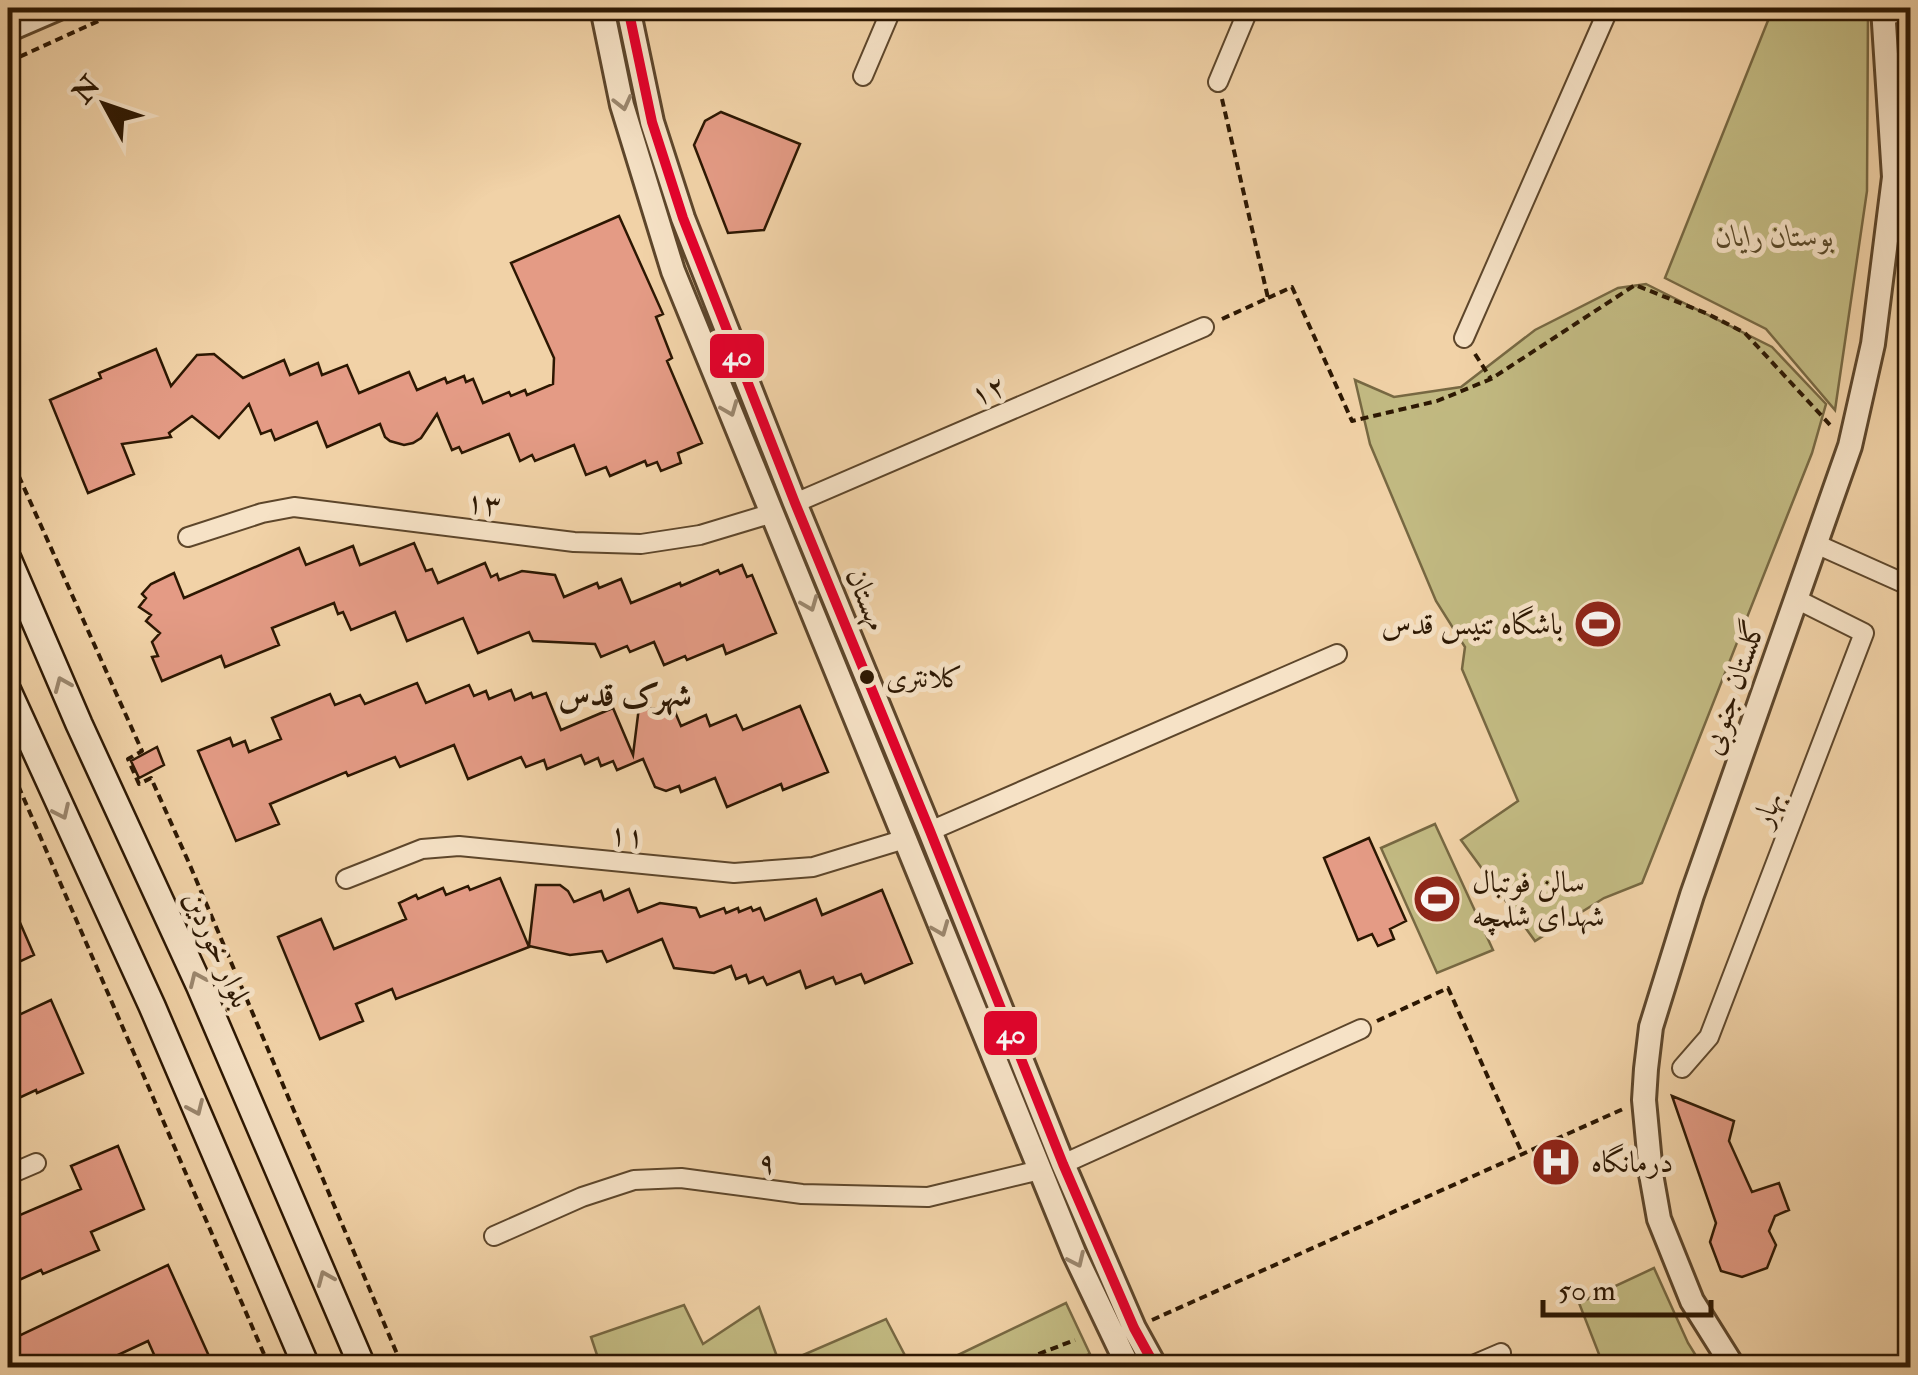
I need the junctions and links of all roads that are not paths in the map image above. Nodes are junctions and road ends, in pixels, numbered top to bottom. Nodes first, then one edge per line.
1 (59, 8) edge
2 (602, 8) edge
3 (628, 8) edge
4 (892, 8) edge
5 (1249, 8) edge
6 (1609, 8) edge
7 (1910, 10) edge
8 (1883, 12) edge
9 (8, 30) edge
10 (863, 76) dead end
11 (1218, 82) road end
12 (1902, 178) edge
13 (708, 280) junction
14 (682, 291) junction
15 (1204, 328) road end
16 (1464, 338) road end
17 (784, 508) junction
18 (188, 537) dead end
19 (1816, 544) junction
20 (8, 559) edge
21 (1910, 586) edge
22 (1796, 599) junction
23 (1336, 654) dead end
24 (8, 691) edge
25 (930, 831) junction
26 (904, 838) junction
27 (346, 879) dead end
28 (1360, 1029) road end
29 (1682, 1068) dead end
30 (36, 1163) dead end
31 (1063, 1164) junction
32 (1040, 1170) junction
33 (8, 1175) edge
34 (494, 1236) dead end
35 (1501, 1352) dead end
36 (307, 1368) edge
37 (363, 1368) edge
38 (1129, 1368) edge
39 (1156, 1368) edge
40 (1466, 1368) edge
41 (1734, 1368) edge

1 - 9 street
2 -> 14 street
3 - 13 street, مهستان
4 - 10 street
5 - 11 street
6 - 16 street
7 - 8 street
8 - 12 street, گلستان جنوبی
12 - 19 street, گلستان جنوبی
13 - 14 street
13 - 17 street, مهستان
14 -> 17 street
15 - 17 street, ۱۲
17 - 18 street, ۱۳
17 - 25 street, مهستان
17 -> 26 street
19 - 21 street
19 - 22 street, گلستان جنوبی
37 -> 20 main road, بلوار خوردین
22 - 29 street, بهار
22 - 41 street, گلستان جنوبی
23 - 25 street
24 -> 36 main road
25 - 26 street
25 - 31 street, مهستان
26 - 27 street, ۱۱
26 -> 32 street
28 - 31 street
30 - 33 street
31 - 32 street
31 - 39 street, مهستان
32 - 34 street, ۹
32 -> 38 street
35 - 40 street

